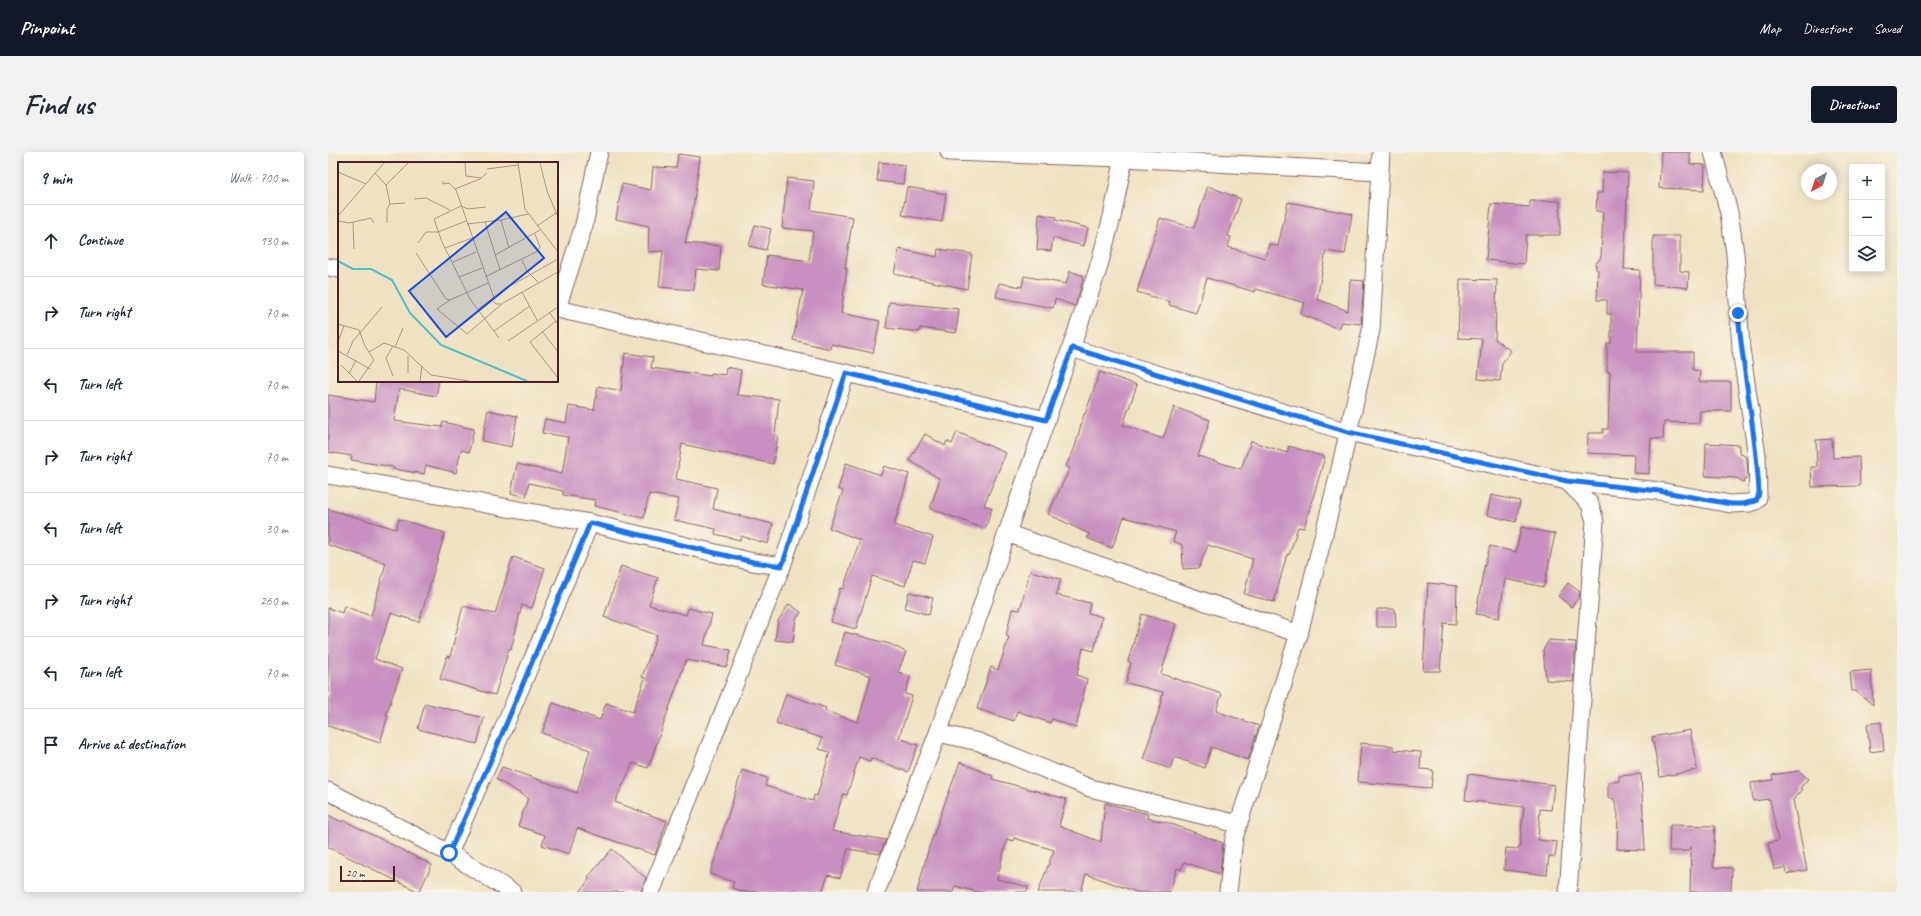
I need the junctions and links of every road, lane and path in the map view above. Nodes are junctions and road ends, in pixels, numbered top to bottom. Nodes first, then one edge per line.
1 (599, 152) edge
2 (949, 152) edge
3 (1380, 152) edge
4 (1713, 152) edge
5 (1161, 156) edge
6 (1124, 158) junction
7 (1379, 172) junction
8 (328, 267) edge
9 (338, 269) edge
10 (558, 305) edge
11 (558, 308) edge
12 (1072, 348) junction
13 (846, 373) junction
14 (1046, 420) junction
15 (1348, 432) junction
16 (328, 475) edge
17 (1567, 481) junction
18 (590, 523) junction
19 (1006, 533) junction
20 (782, 566) junction
21 (1299, 634) junction
22 (938, 733) junction
23 (328, 791) edge
24 (1238, 824) junction
25 (449, 853) junction
26 (512, 892) edge
27 (651, 892) edge
28 (876, 892) edge
29 (1228, 892) edge
30 (1568, 892) edge

1 - 10 street
2 - 6 street
3 - 7 street
4 - 17 street
5 - 6 street
5 - 7 street
6 - 12 street
7 - 15 street
8 - 9 street
11 - 13 street
12 - 14 street
12 - 15 street
13 - 14 street
13 - 20 street
14 - 19 street
15 - 17 street
15 - 21 street
16 - 18 street
17 - 30 street
18 - 20 street
18 - 25 street
19 - 21 street
19 - 22 street
20 - 27 street
21 - 24 street
22 - 24 street
22 - 28 street
23 - 25 street
24 - 29 street
25 - 26 street

